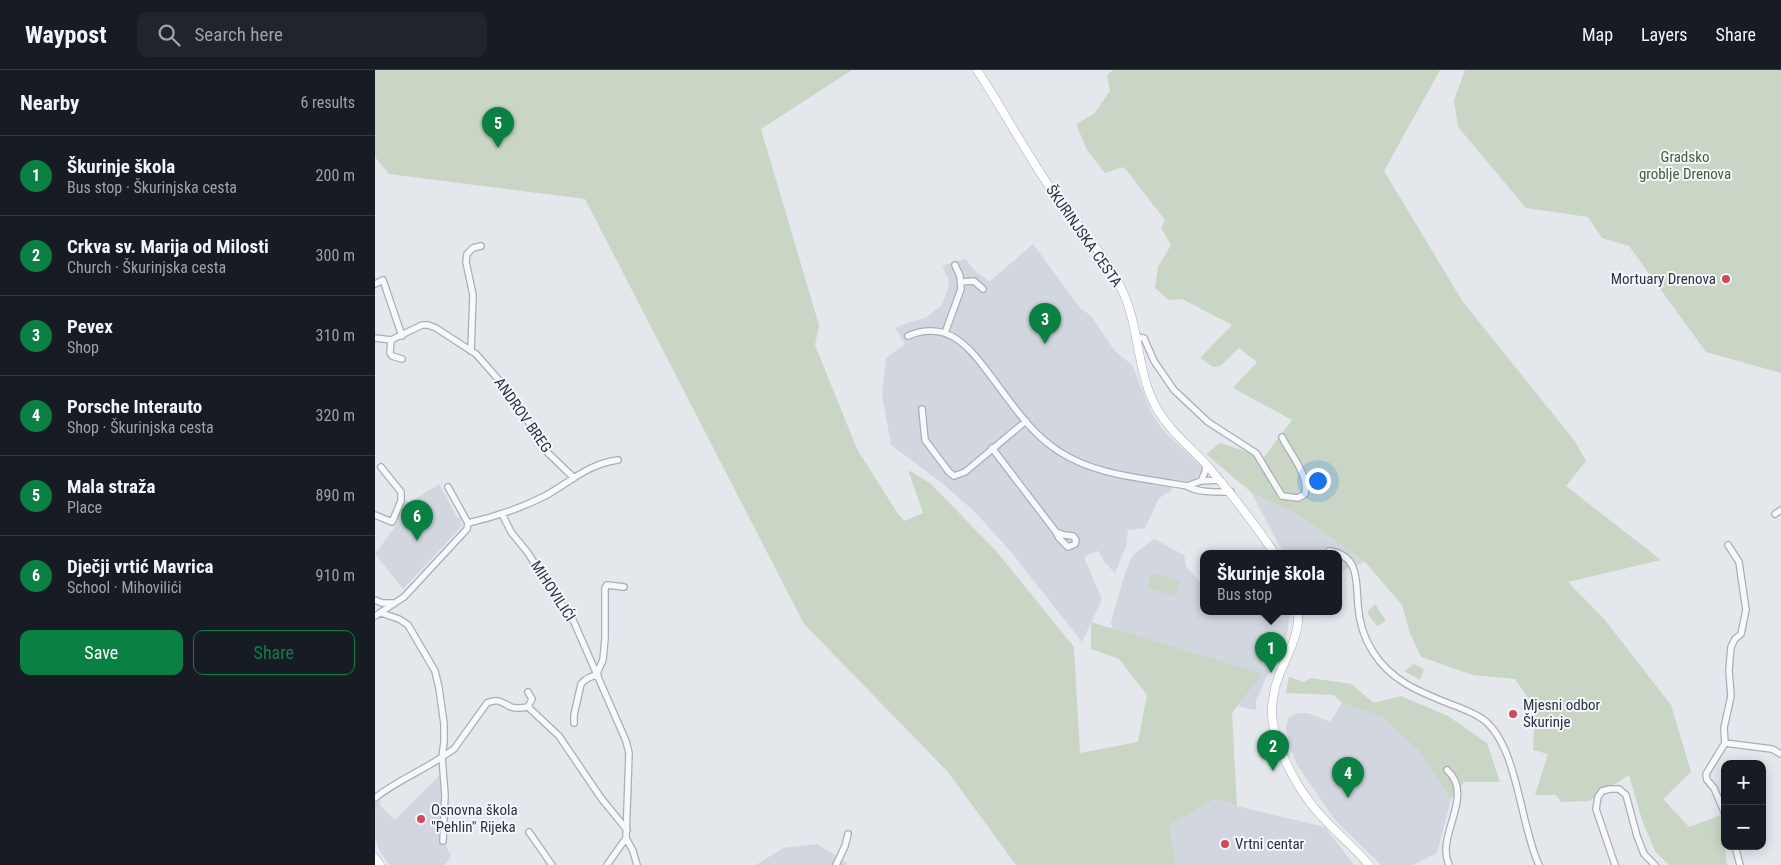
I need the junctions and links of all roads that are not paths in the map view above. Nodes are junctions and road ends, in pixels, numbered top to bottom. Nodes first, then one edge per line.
1 (977, 70) edge
2 (481, 246) dead end
3 (955, 265) dead end
4 (961, 282) junction
5 (375, 284) edge
6 (983, 290) dead end
7 (945, 333) junction
8 (402, 336) junction
9 (908, 336) dead end
10 (1136, 337) junction
11 (375, 338) edge
12 (391, 340) junction
13 (471, 351) junction
14 (402, 359) dead end
15 (922, 409) dead end
16 (1026, 421) junction
17 (1282, 437) dead end
18 (992, 448) junction
19 (618, 460) dead end
20 (1206, 464) junction
21 (381, 467) dead end
22 (574, 478) junction
23 (1220, 480) junction
24 (1201, 481) junction
25 (1187, 486) junction
26 (449, 487) dead end
27 (1231, 492) junction
28 (502, 514) junction
29 (375, 515) edge
30 (468, 523) junction
31 (1056, 532) dead end
32 (1728, 545) dead end
33 (1272, 550) edge
34 (1342, 555) edge
35 (624, 587) dead end
36 (375, 600) edge
37 (395, 603) junction
38 (381, 612) junction
39 (1298, 615) edge
40 (375, 616) edge
41 (597, 674) junction
42 (528, 692) dead end
43 (528, 707) junction
44 (574, 723) dead end
45 (1725, 743) junction
46 (1781, 754) edge
47 (442, 757) junction
48 (1447, 770) dead end
49 (375, 798) edge
50 (1721, 805) edge
51 (627, 830) junction
52 (529, 832) dead end
53 (848, 834) dead end
54 (627, 838) junction
55 (443, 842) dead end
56 (1736, 850) edge
57 (375, 858) edge
58 (380, 865) edge
59 (552, 865) edge
60 (607, 865) edge
61 (637, 865) edge
62 (837, 865) edge
63 (1369, 865) edge
64 (1449, 865) edge
65 (1539, 865) edge
66 (1615, 865) edge
67 (1655, 865) edge
68 (1740, 865) edge

1 - 10 street, ŠKURINJSKA CESTA
2 - 13 street
3 - 4 street
4 - 6 street
4 - 7 street
5 - 8 street
7 - 9 street
7 - 16 street
8 - 12 street, ANDROV BREG
8 - 13 street, ANDROV BREG
10 - 17 street
10 - 20 street, ŠKURINJSKA CESTA
11 - 12 street, ANDROV BREG
12 - 14 street
13 - 22 street, ANDROV BREG
15 - 18 street
16 - 18 street
16 - 25 street
18 - 31 street
19 - 22 street
20 - 23 street, ŠKURINJSKA CESTA
20 - 24 street
21 - 29 street
22 - 28 street
23 - 24 street
23 - 27 street, ŠKURINJSKA CESTA
24 - 25 street
25 - 27 street
26 - 30 street
27 - 33 street, ŠKURINJSKA CESTA
28 - 30 street
28 - 41 street, MIHOVILIĆI
30 - 37 street
32 - 45 street
34 - 65 street
35 - 41 street
36 - 37 street
37 - 38 street
38 - 40 street
38 - 47 street
39 - 63 street
41 - 44 street
41 - 51 street, MIHOVILIĆI
42 - 43 street
43 - 47 street
43 - 51 street
45 - 46 street
45 - 50 street
47 - 49 street
47 - 55 street
48 - 64 street
51 - 54 street, MIHOVILIĆI
52 - 59 street
53 - 62 street
54 - 60 street
54 - 61 street, MIHOVILIĆI
56 - 68 street
57 - 58 street
66 - 67 street

